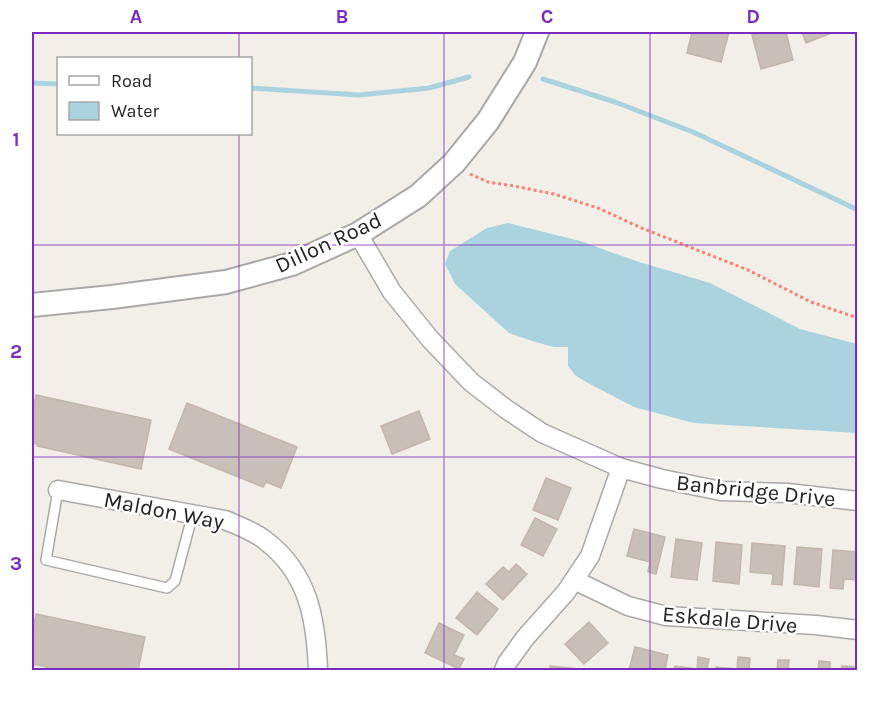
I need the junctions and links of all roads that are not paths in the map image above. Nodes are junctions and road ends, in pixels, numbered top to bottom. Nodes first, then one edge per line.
1 (537, 32) edge
2 (358, 234) junction
3 (32, 305) edge
4 (621, 468) junction
5 (58, 490) joint
6 (858, 501) edge
7 (192, 513) junction
8 (574, 580) junction
9 (858, 630) edge
10 (318, 670) edge
11 (504, 670) edge

1 - 2 street, Dillon Road
2 - 3 street, Dillon Road
2 - 4 street, Banbridge Drive
4 - 6 street, Banbridge Drive
4 - 8 street
5 - 7 street, Maldon Way
5 - 7 lane
7 - 10 street, Maldon Way
8 - 9 street, Eskdale Drive
8 - 11 street

